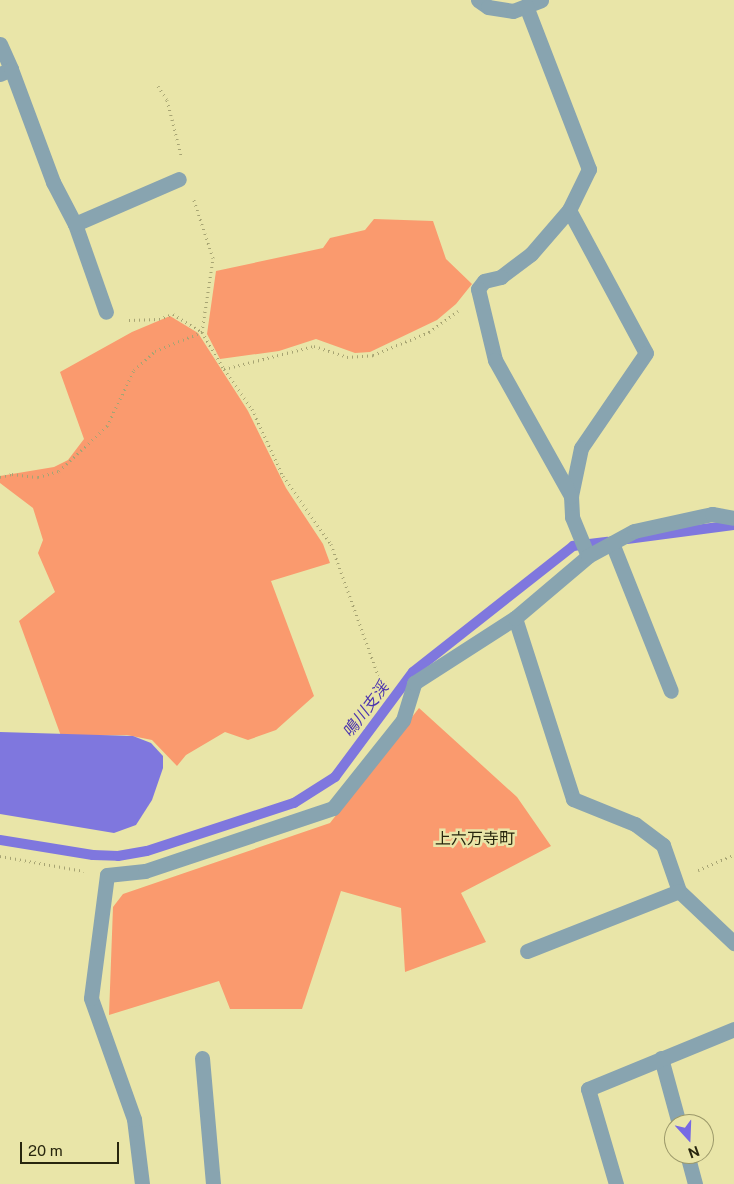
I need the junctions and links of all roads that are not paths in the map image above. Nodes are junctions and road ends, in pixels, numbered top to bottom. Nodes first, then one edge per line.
1 (478, 0) edge
2 (541, 0) edge
3 (526, 6) junction
4 (0, 44) edge
5 (5, 71) edge
6 (179, 179) dead end
7 (569, 210) junction
8 (75, 224) junction
9 (106, 312) road end
10 (572, 496) junction
11 (734, 518) edge
12 (612, 543) junction
13 (587, 555) junction
14 (515, 618) junction
15 (671, 691) dead end
16 (677, 886) junction
17 (734, 942) edge
18 (527, 951) dead end
19 (734, 1029) edge
20 (202, 1058) dead end
21 (662, 1058) junction
22 (676, 1114) edge
23 (690, 1164) edge
24 (142, 1184) edge
25 (214, 1184) edge
26 (616, 1184) edge
27 (695, 1184) edge

1 - 3 street
2 - 3 street
3 - 7 street
4 - 5 street
5 - 8 street
6 - 8 street
7 - 10 street
7 - 10 street
8 - 9 street
10 - 13 street
11 - 12 street
12 - 13 street
12 - 15 street
13 - 14 street
14 - 16 street
14 - 24 street
16 - 17 street
16 - 18 street
19 - 21 street
20 - 25 street
21 - 22 street
21 - 26 street
23 - 27 street

